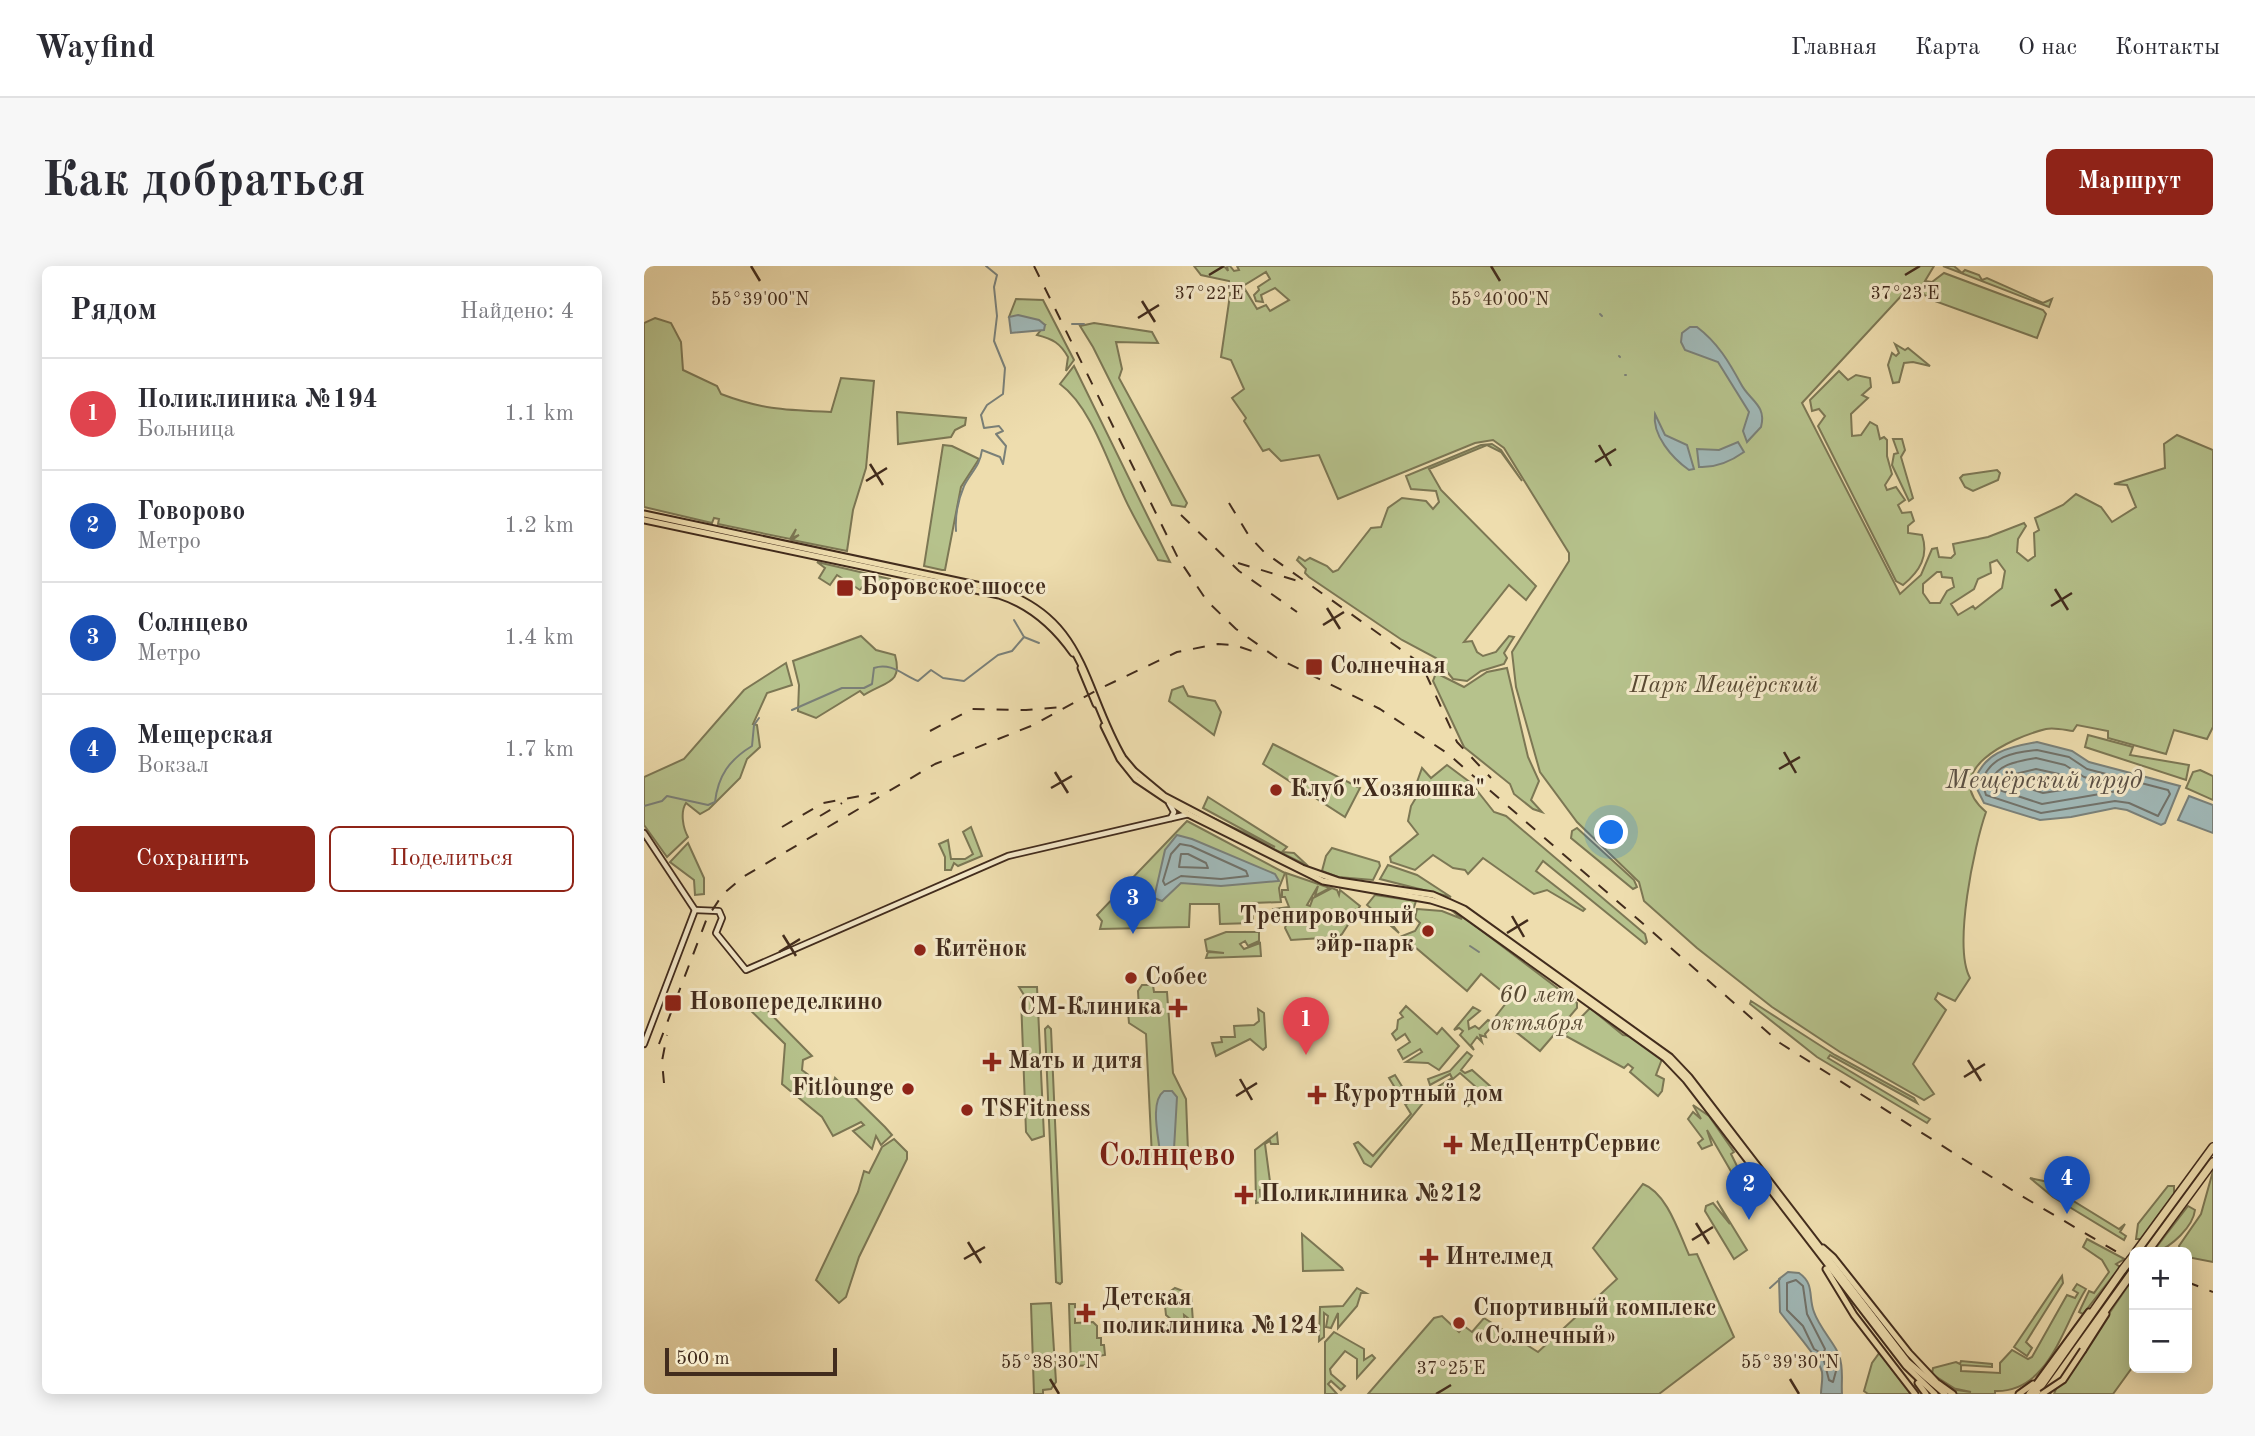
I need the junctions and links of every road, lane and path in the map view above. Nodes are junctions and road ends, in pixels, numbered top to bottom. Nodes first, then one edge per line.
1 (644, 514) edge
2 (644, 520) edge
3 (1169, 803) junction
4 (1190, 812) junction
5 (1170, 819) junction
6 (644, 833) edge
7 (695, 910) junction
8 (644, 1044) edge
9 (2213, 1147) edge
10 (2213, 1162) edge
11 (1814, 1241) junction
12 (2139, 1247) edge
13 (2151, 1247) edge
14 (1818, 1254) junction
15 (2129, 1271) edge
16 (2105, 1294) junction
17 (2117, 1294) junction
18 (1906, 1366) junction
19 (2062, 1368) junction
20 (2042, 1374) junction
21 (2058, 1380) junction
22 (1915, 1394) edge
23 (1926, 1394) edge
24 (1935, 1394) edge
25 (1949, 1394) edge
26 (2019, 1394) edge
27 (2029, 1394) edge
28 (2035, 1394) edge
29 (2046, 1394) edge
30 (2056, 1394) edge

1 - 4 main road
2 - 3 main road
3 - 4 main road
3 - 5 main road
4 - 5 main road
4 - 11 main road
4 - 14 main road
5 - 7 main road
6 - 7 main road
7 - 8 main road
9 - 12 highway
10 - 13 highway
11 - 25 main road
11 - 25 main road
14 - 18 main road
14 - 22 main road
15 - 16 highway
15 - 17 highway
16 - 20 main road
16 - 28 highway
17 - 19 highway
17 - 29 main road, bridge
18 - 23 main road
18 - 24 main road
19 - 21 main road
19 - 29 highway
20 - 26 main road
20 - 27 main road
21 - 29 main road
21 - 30 main road

